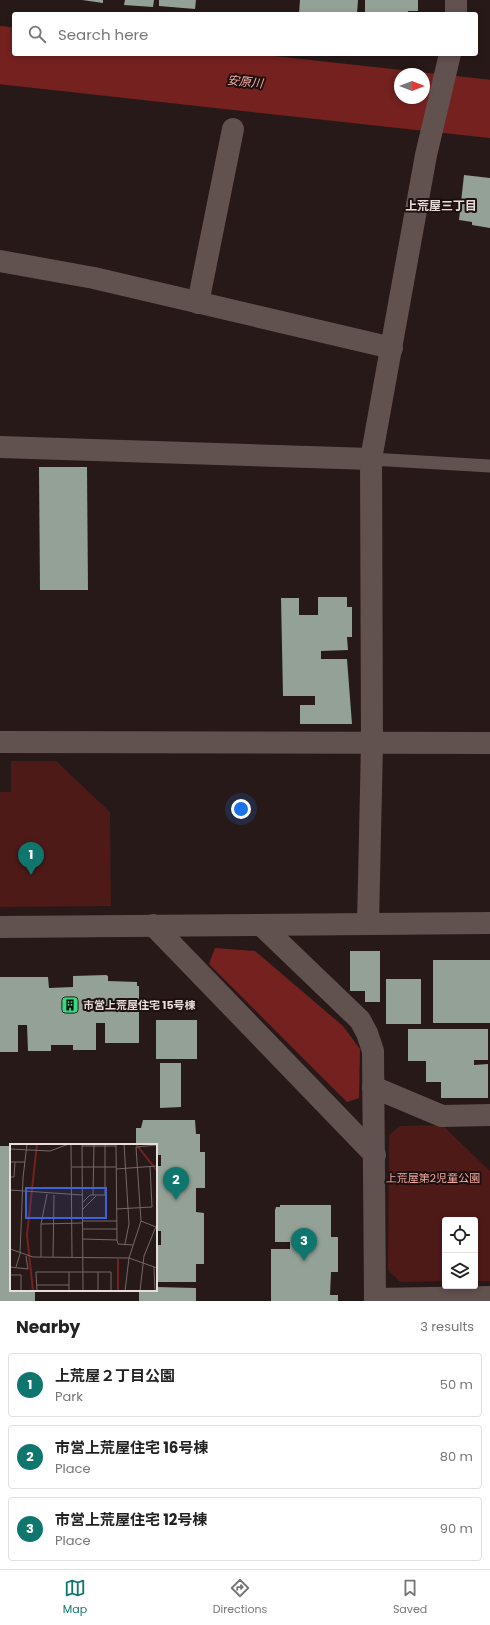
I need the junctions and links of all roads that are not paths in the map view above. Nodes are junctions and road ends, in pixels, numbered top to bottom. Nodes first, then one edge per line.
1 (456, 0) edge
2 (456, 12) edge
3 (448, 60) edge
4 (233, 129) dead end
5 (0, 260) edge
6 (198, 303) junction
7 (392, 348) junction
8 (0, 447) edge
9 (371, 459) junction
10 (490, 466) edge
11 (0, 742) edge
12 (490, 743) edge
13 (372, 744) junction
14 (490, 923) edge
15 (262, 924) junction
16 (368, 924) junction
17 (153, 925) junction
18 (0, 927) edge
19 (374, 1087) junction
20 (490, 1115) edge
21 (375, 1155) junction
22 (490, 1298) edge
23 (374, 1300) edge

1 - 2 street
3 - 7 street
4 - 6 street
5 - 6 street
6 - 7 street
7 - 9 street
8 - 9 street
9 - 10 lane
9 - 13 street
11 - 13 street
12 - 13 street
13 - 16 street
14 - 16 street
15 - 16 street
15 - 17 street
15 - 19 street
17 - 18 street
17 - 21 street
19 - 20 street
19 - 21 street
21 - 23 street
22 - 23 street

